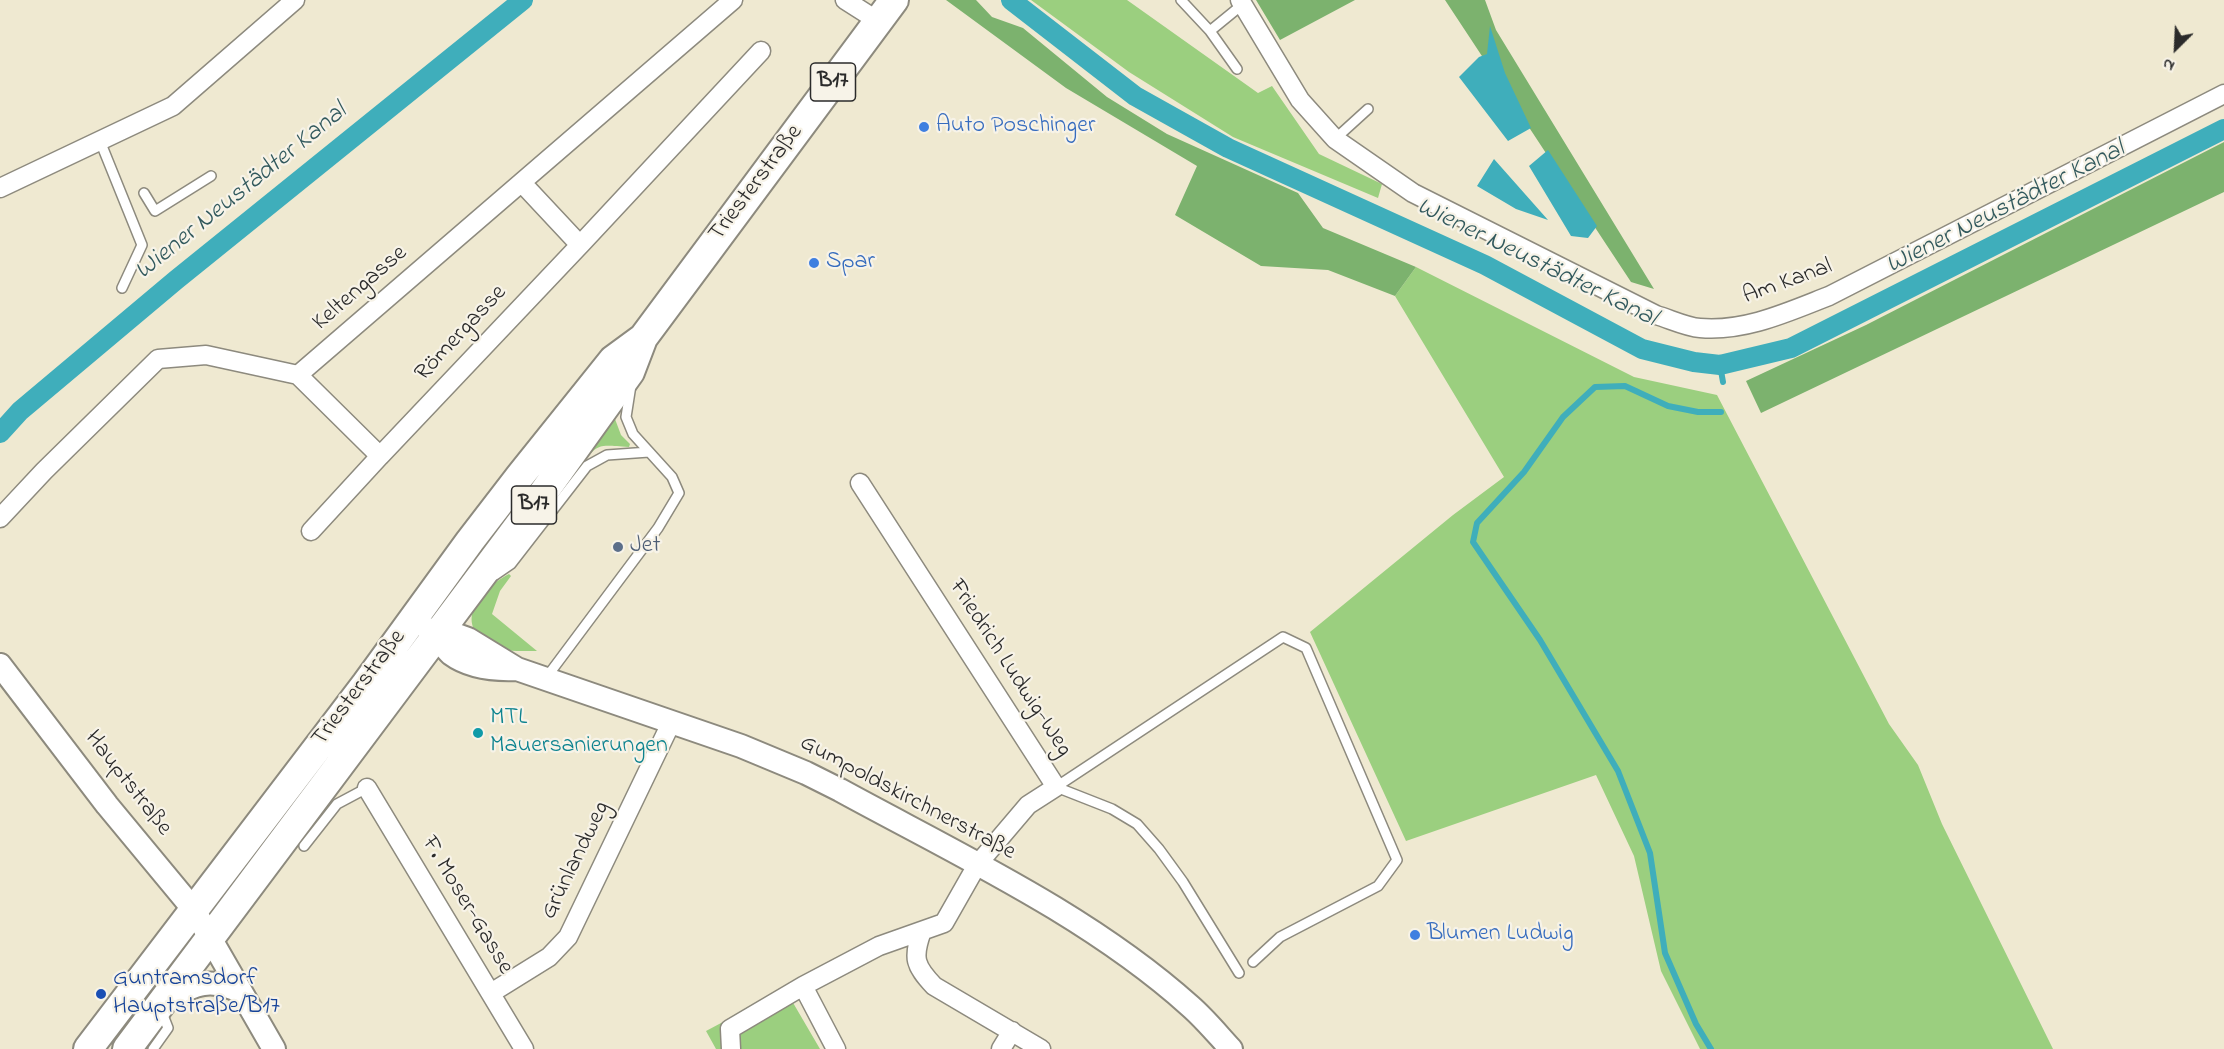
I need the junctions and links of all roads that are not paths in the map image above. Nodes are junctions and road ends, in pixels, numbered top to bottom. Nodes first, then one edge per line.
1 (295, 0) edge
2 (733, 0) edge
3 (845, 0) edge
4 (1181, 0) edge
5 (1241, 2) edge
6 (886, 10) edge
7 (1210, 31) junction
8 (761, 51) dead end
9 (1237, 69) dead end
10 (2224, 94) edge
11 (1368, 110) dead end
12 (1335, 140) junction
13 (100, 141) junction
14 (211, 176) dead end
15 (522, 183) junction
16 (0, 188) edge
17 (144, 193) dead end
18 (580, 245) junction
19 (122, 288) dead end
20 (643, 338) junction
21 (630, 372) junction
22 (298, 375) junction
23 (649, 452) junction
24 (380, 456) junction
25 (860, 483) dead end
26 (0, 518) edge
27 (311, 531) dead end
28 (480, 579) junction
29 (414, 618) junction
30 (438, 636) junction
31 (0, 665) edge
32 (546, 678) junction
33 (672, 721) junction
34 (1056, 787) junction
35 (368, 788) joint
36 (304, 846) dead end
37 (977, 865) junction
38 (194, 910) junction
39 (922, 931) junction
40 (211, 937) junction
41 (1253, 962) dead end
42 (1239, 973) dead end
43 (803, 986) junction
44 (241, 992) junction
45 (491, 993) junction
46 (162, 1003) junction
47 (1012, 1031) junction
48 (88, 1049) edge
49 (128, 1049) edge
50 (153, 1049) edge
51 (274, 1049) edge
52 (524, 1049) edge
53 (731, 1049) edge
54 (836, 1049) edge
55 (1001, 1049) edge
56 (1041, 1049) edge
57 (1231, 1049) edge

1 - 13 street
2 - 15 street, Keltengasse
3 - 6 street
4 - 7 lane
5 - 7 lane
5 - 12 street, Am Kanal
6 - 20 main road, Triesterstraße / B17
7 - 9 lane
8 - 18 street, Römergasse
10 - 12 street, Am Kanal
11 - 12 lane
13 - 16 street
13 - 19 lane
14 - 17 lane
15 - 18 street
15 - 22 street, Keltengasse
18 - 24 street, Römergasse
20 - 21 main road, Triesterstraße / B17
20 - 29 main road, Triesterstraße / B17
21 - 23 lane
21 - 28 main road, Triesterstraße / B17
22 - 24 street
22 - 26 street
23 - 28 lane
23 - 32 lane
24 - 27 street, Römergasse
25 - 34 street, Friedrich Ludwig-Weg
28 - 30 main road, Triesterstraße / B17
29 - 30 street, Gumpoldskirchnerstraße
29 - 38 main road, Triesterstraße / B17
30 - 32 street, Gumpoldskirchnerstraße
30 - 40 main road, Triesterstraße / B17
31 - 38 street, Hauptstraße
32 - 33 street, Gumpoldskirchnerstraße
33 - 37 street, Gumpoldskirchnerstraße
33 - 45 street, Grünlandweg
34 - 37 street, Friedrich Ludwig-Weg
34 - 41 lane
34 - 42 lane
35 - 36 lane
35 - 45 street, F. Moser-Gasse
37 - 39 street, Friedrich Ludwig-Weg
37 - 57 street, Gumpoldskirchnerstraße
38 - 40 street, Hauptstraße
38 - 48 main road, Triesterstraße / B17
39 - 43 street, Friedrich Ludwig-Weg
39 - 47 street
40 - 44 street, Hauptstraße
40 - 46 main road, Triesterstraße / B17
43 - 53 street, Friedrich Ludwig-Weg
43 - 54 street
44 - 46 street
44 - 51 street, Hauptstraße
45 - 52 street, F. Moser-Gasse
46 - 49 main road, Triesterstraße / B17
46 - 50 lane
47 - 55 street
47 - 56 street

